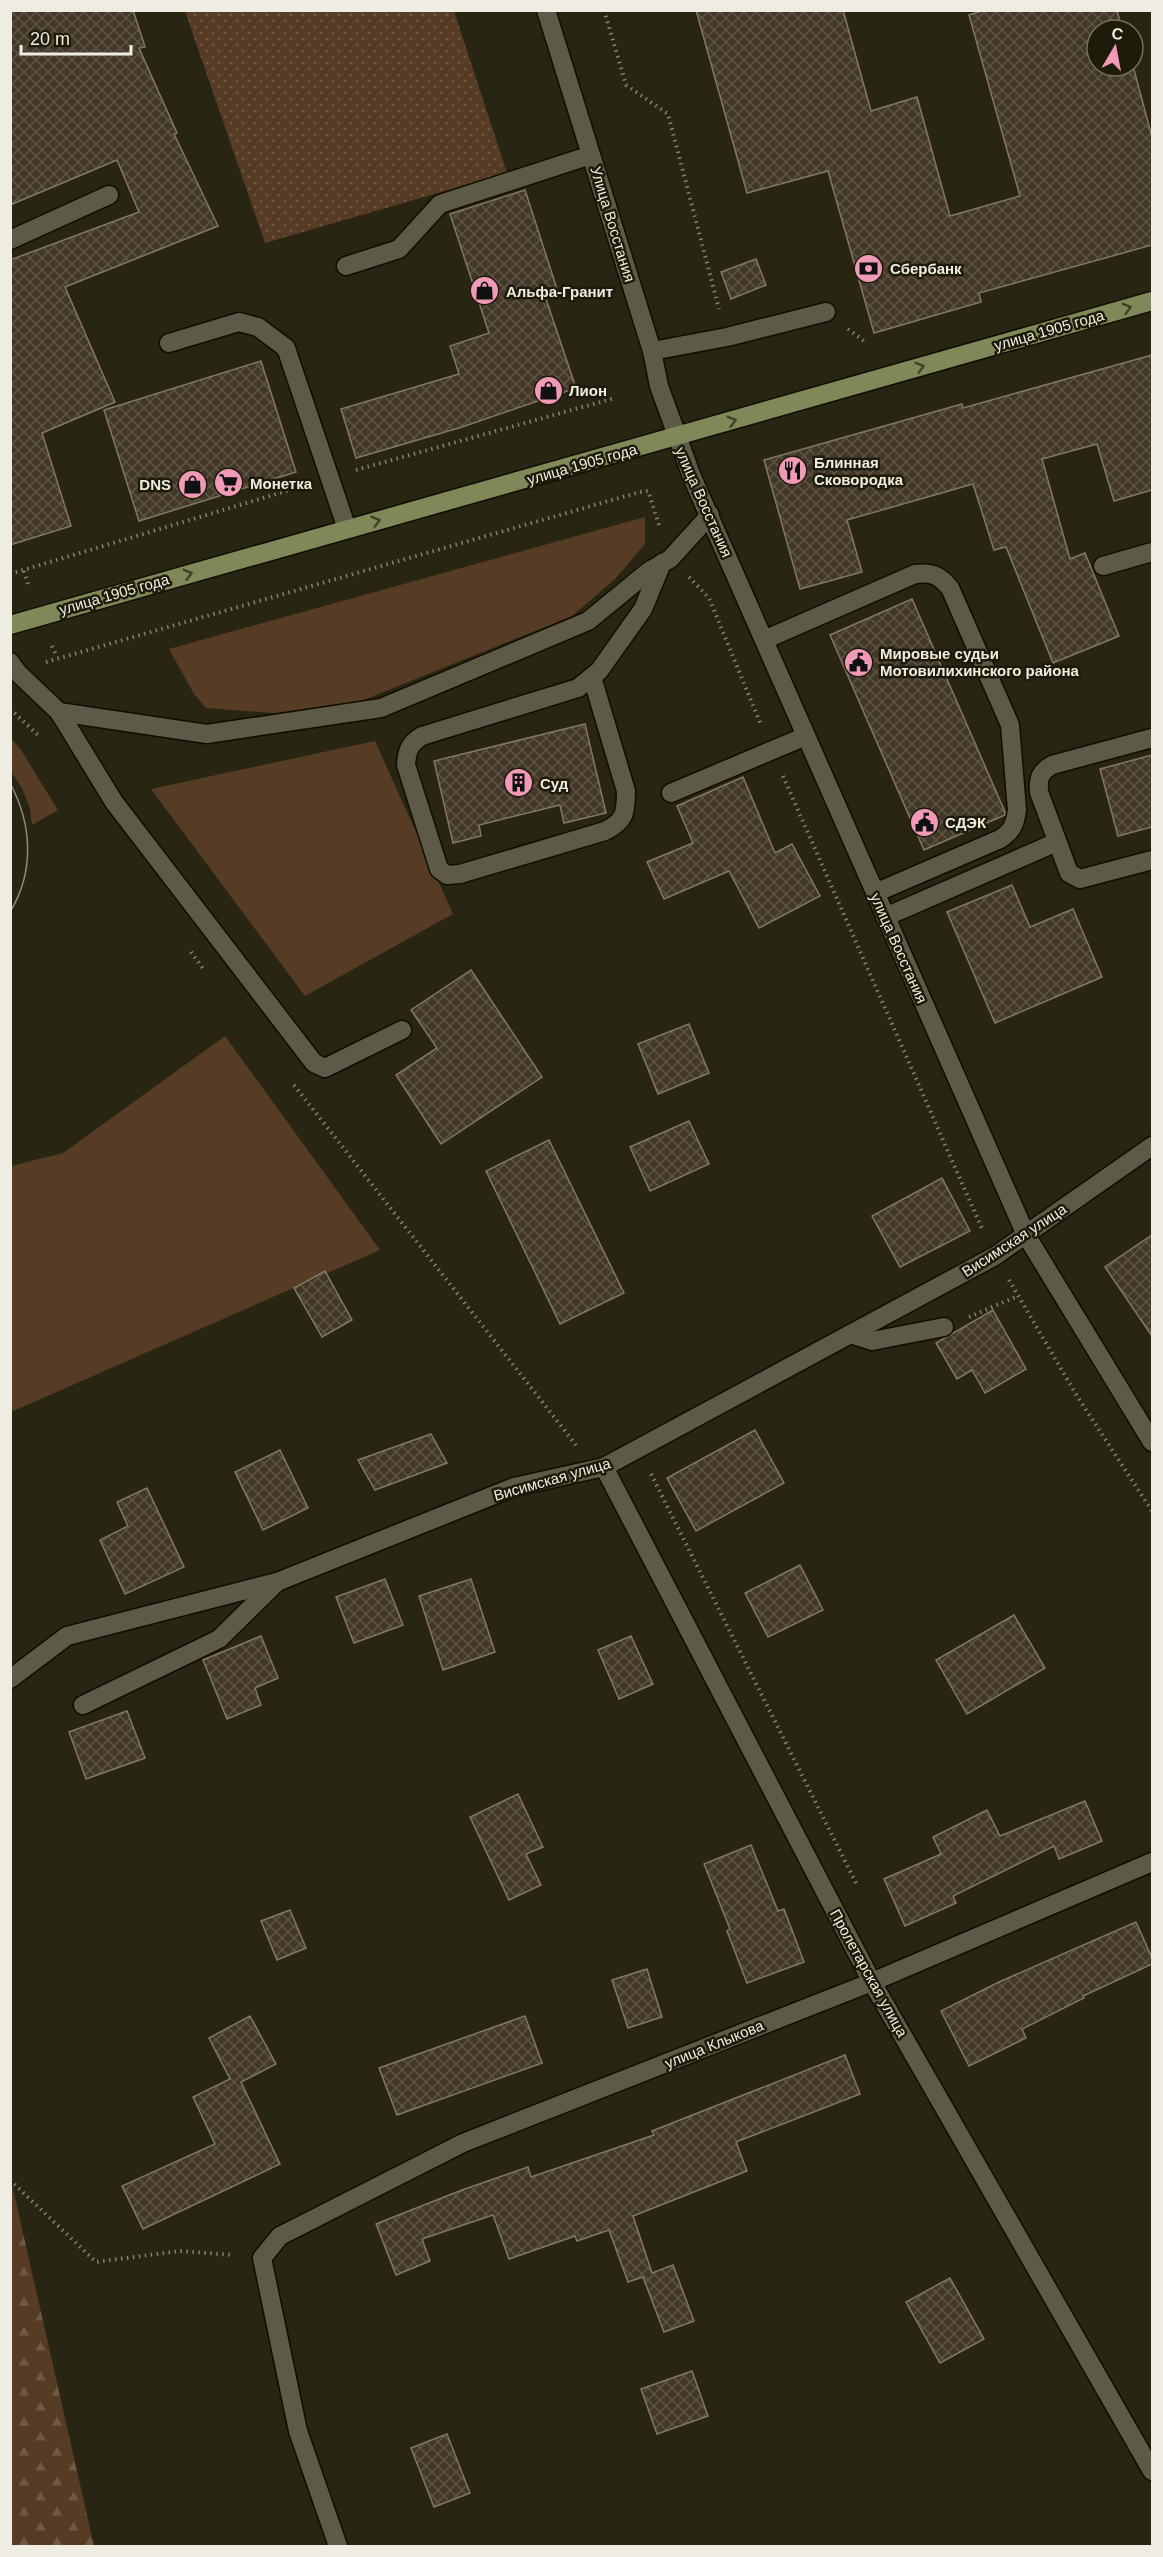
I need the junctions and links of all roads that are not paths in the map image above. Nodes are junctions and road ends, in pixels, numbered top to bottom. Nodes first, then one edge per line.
1 (546, 10) edge
2 (591, 154) junction
3 (109, 195) dead end
4 (10, 240) edge
5 (346, 266) dead end
6 (1152, 301) edge
7 (826, 312) dead end
8 (169, 343) dead end
9 (652, 351) junction
10 (676, 438) junction
11 (710, 515) junction
12 (347, 529) junction
13 (1152, 552) edge
14 (666, 561) junction
15 (1102, 566) dead end
16 (10, 625) edge
17 (764, 640) junction
18 (10, 662) edge
19 (592, 677) junction
20 (59, 712) junction
21 (806, 736) junction
22 (1152, 738) edge
23 (671, 793) dead end
24 (1057, 842) junction
25 (1152, 860) edge
26 (875, 893) junction
27 (885, 917) junction
28 (402, 1030) dead end
29 (1152, 1146) edge
30 (1026, 1235) junction
31 (944, 1327) road end
32 (850, 1334) junction
33 (1152, 1442) edge
34 (604, 1467) junction
35 (277, 1582) junction
36 (10, 1678) edge
37 (83, 1705) dead end
38 (1152, 1862) edge
39 (872, 1982) junction
40 (1152, 2471) edge
41 (338, 2547) edge

1 - 2 street, Улица Восстания
2 - 5 street
2 - 9 street, Улица Восстания
3 - 4 street
10 -> 6 main road, улица 1905 года
7 - 9 street
8 - 12 street
9 - 10 street, Улица Восстания
10 - 11 street, улица Восстания
12 -> 10 main road, улица 1905 года
11 - 14 street
11 - 17 street, улица Восстания
16 -> 12 main road, улица 1905 года
13 - 15 street
14 - 19 street
14 - 20 street
17 - 21 street, улица Восстания
17 - 26 street
18 - 20 street
19 - 19 street
20 - 28 street
21 - 23 street
21 - 26 street, улица Восстания
22 - 24 street
24 - 25 street
24 - 27 street
26 - 27 street, улица Восстания
27 - 30 street, улица Восстания
29 - 30 street, Висимская улица
30 - 32 street, Висимская улица
30 - 33 street, улица Восстания
31 - 32 street
32 - 34 street, Висимская улица
34 - 35 street, Висимская улица
34 - 39 street, Пролетарская улица
35 - 36 street, Висимская улица
35 - 37 street
38 - 39 street, улица Клыкова
39 - 40 street, Пролетарская улица
39 - 41 street, улица Клыкова

